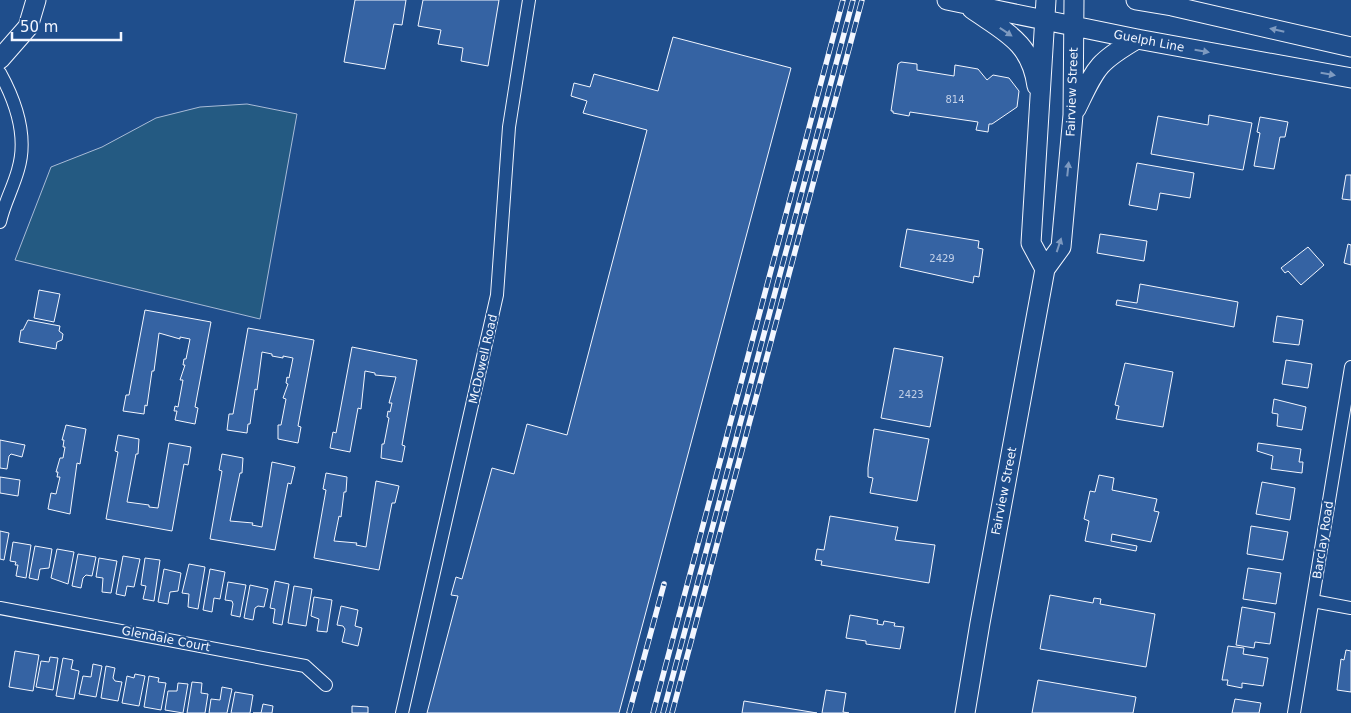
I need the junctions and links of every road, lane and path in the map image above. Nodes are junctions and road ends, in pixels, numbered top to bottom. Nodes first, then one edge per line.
1 (36, 0) edge
2 (530, 0) edge
3 (1046, 0) edge
4 (1074, 0) edge
5 (1136, 0) edge
6 (956, 2) edge
7 (1168, 3) edge
8 (1045, 20) junction
9 (1074, 26) junction
10 (1137, 39) junction
11 (1351, 47) edge
12 (0, 59) edge
13 (0, 73) edge
14 (1351, 78) edge
15 (1041, 104) junction
16 (1073, 115) junction
17 (0, 222) edge
18 (1045, 269) junction
19 (1351, 367) edge
20 (1313, 601) junction
21 (0, 608) edge
22 (1351, 608) edge
23 (326, 685) dead end
24 (402, 713) edge
25 (965, 713) edge
26 (1294, 713) edge

1 - 12 main road
2 - 24 street, McDowell Road
3 - 8 main road
4 - 9 main road, Fairview Street
5 - 7 main road
6 - 8 main road, Guelph Line
6 -> 15 main road
11 -> 7 main road
8 - 9 main road, Guelph Line
8 - 15 main road
9 - 10 main road, Guelph Line
9 - 16 main road, Fairview Street
10 -> 14 main road, Guelph Line
10 - 16 main road
13 - 17 street
15 - 18 main road
18 -> 16 main road, Fairview Street
18 - 25 main road, Fairview Street
19 - 20 street, Barclay Road
20 - 22 street
20 - 26 street, Barclay Road
21 - 23 street, Glendale Court

